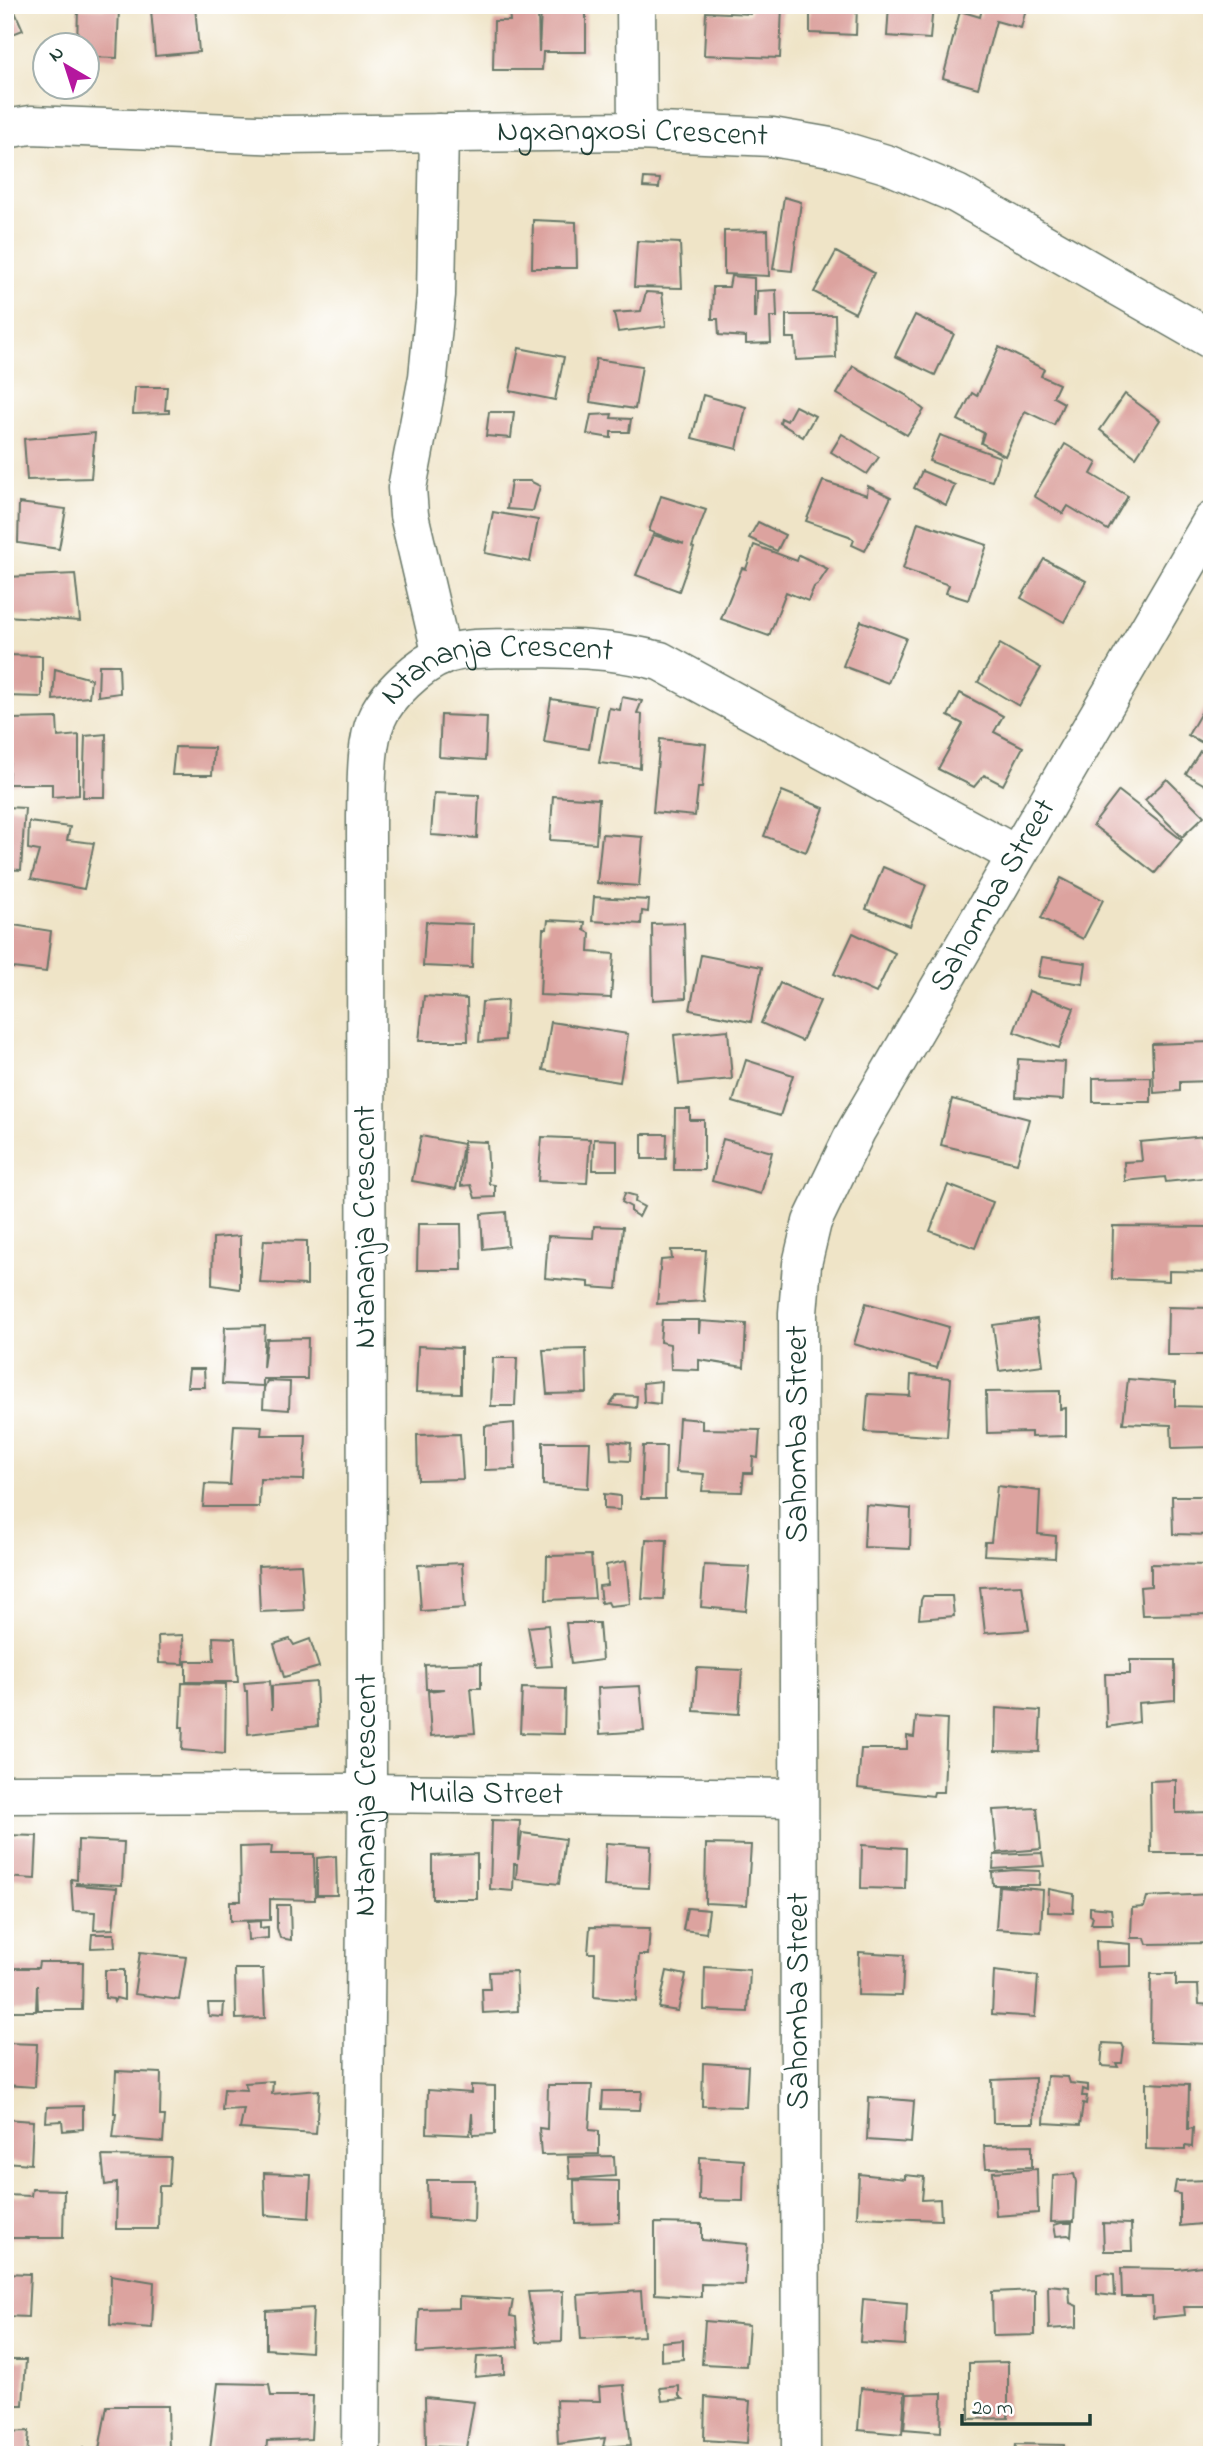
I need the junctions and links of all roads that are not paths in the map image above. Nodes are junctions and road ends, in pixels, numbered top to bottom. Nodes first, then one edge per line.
1 (636, 5) edge
2 (5, 129) edge
3 (638, 131) junction
4 (439, 133) junction
5 (1212, 340) edge
6 (1212, 521) edge
7 (442, 656) junction
8 (1016, 855) junction
9 (367, 1793) junction
10 (5, 1794) edge
11 (798, 1798) junction
12 (361, 2455) edge
13 (801, 2455) edge

1 - 3 street
2 - 4 street, Ngxangxosi Crescent
3 - 4 street, Ngxangxosi Crescent
3 - 5 street, Ngxangxosi Crescent
4 - 7 street
6 - 8 street, Sahomba Street
7 - 8 street, Ntananja Crescent
7 - 9 street, Ntananja Crescent
8 - 11 street, Sahomba Street
9 - 10 street, Muila Street
9 - 11 street, Muila Street
9 - 12 street, Ntananja Crescent
11 - 13 street, Sahomba Street

